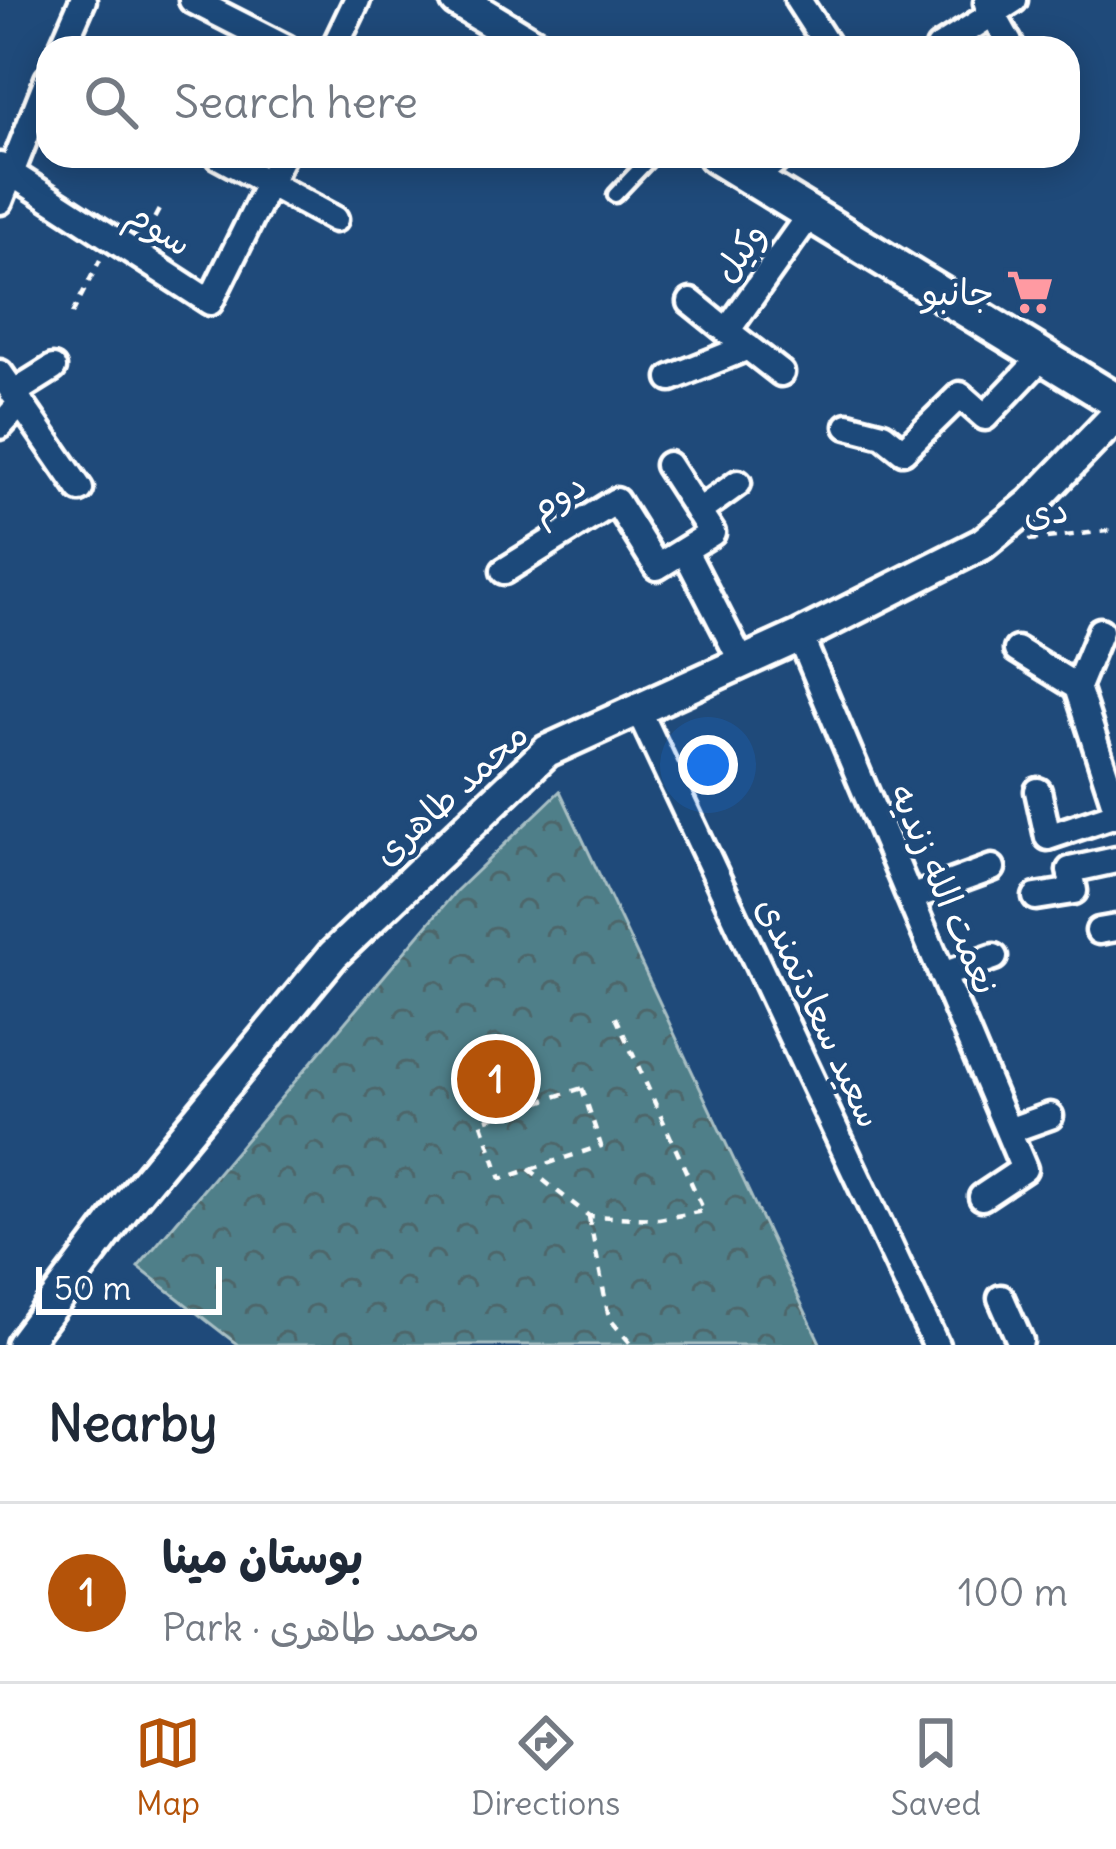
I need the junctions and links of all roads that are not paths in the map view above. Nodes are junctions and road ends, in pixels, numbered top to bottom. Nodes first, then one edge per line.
1 (83, 0) edge
2 (192, 0) edge
3 (357, 0) edge
4 (458, 0) edge
5 (798, 0) edge
6 (997, 4) edge
7 (67, 36) edge
8 (262, 36) edge
9 (340, 36) edge
10 (517, 36) edge
11 (821, 36) edge
12 (955, 36) edge
13 (1008, 36) edge
14 (36, 105) edge
15 (240, 168) edge
16 (276, 168) edge
17 (641, 168) edge
18 (735, 168) edge
19 (765, 168) edge
20 (6, 171) edge
21 (752, 178) junction
22 (268, 183) junction
23 (616, 195) dead end
24 (0, 201) edge
25 (809, 214) junction
26 (335, 219) dead end
27 (691, 302) dead end
28 (738, 339) junction
29 (1043, 356) junction
30 (53, 368) dead end
31 (781, 373) dead end
32 (671, 378) dead end
33 (11, 390) edge
34 (1116, 400) edge
35 (1116, 416) edge
36 (0, 426) edge
37 (848, 426) dead end
38 (668, 465) dead end
39 (738, 483) dead end
40 (80, 489) dead end
41 (698, 512) junction
42 (685, 551) junction
43 (504, 571) dead end
44 (1100, 631) dead end
45 (800, 636) junction
46 (1017, 650) dead end
47 (742, 662) junction
48 (1078, 687) junction
49 (638, 710) junction
50 (1106, 746) edge
51 (1038, 791) dead end
52 (1116, 811) edge
53 (1116, 860) edge
54 (992, 868) dead end
55 (1036, 897) dead end
56 (910, 898) junction
57 (994, 957) dead end
58 (942, 975) junction
59 (1051, 1116) dead end
60 (1008, 1131) junction
61 (982, 1197) dead end
62 (1001, 1298) dead end
63 (1018, 1344) edge
64 (22, 1345) edge
65 (936, 1345) edge

1 - 7 street
2 - 8 street
3 - 9 street
4 - 10 main road
5 - 11 street
6 - 12 street
6 - 13 street
14 - 20 street
15 - 22 street
16 - 22 street
17 - 23 lane
18 - 21 main road
19 - 21 street
20 - 22 street, سوم
20 - 24 street
21 - 25 main road
22 - 26 street
25 - 28 street, وکیل
25 - 29 main road
27 - 28 street, وکیل
28 - 31 street, وکیل
28 - 32 street
29 - 34 main road
29 - 37 street
30 - 33 street
33 - 36 street
33 - 40 street
35 - 45 street, محمد طاهری
38 - 41 street
39 - 41 street
41 - 42 street
42 - 43 street, دوم
42 - 47 street
44 - 48 street
45 - 47 street, محمد طاهری
45 - 56 street, نعمت الله زندیه
46 - 48 street
47 - 49 street, محمد طاهری
48 - 50 street
49 - 64 street, محمد طاهری
49 - 65 street, سعید سعادتمندی
50 - 52 street
51 - 52 street
53 - 55 street
54 - 56 street
56 - 58 street, نعمت الله زندیه
57 - 58 street
58 - 60 street, نعمت الله زندیه
59 - 60 street
60 - 61 street, نعمت الله زندیه
62 - 63 street

